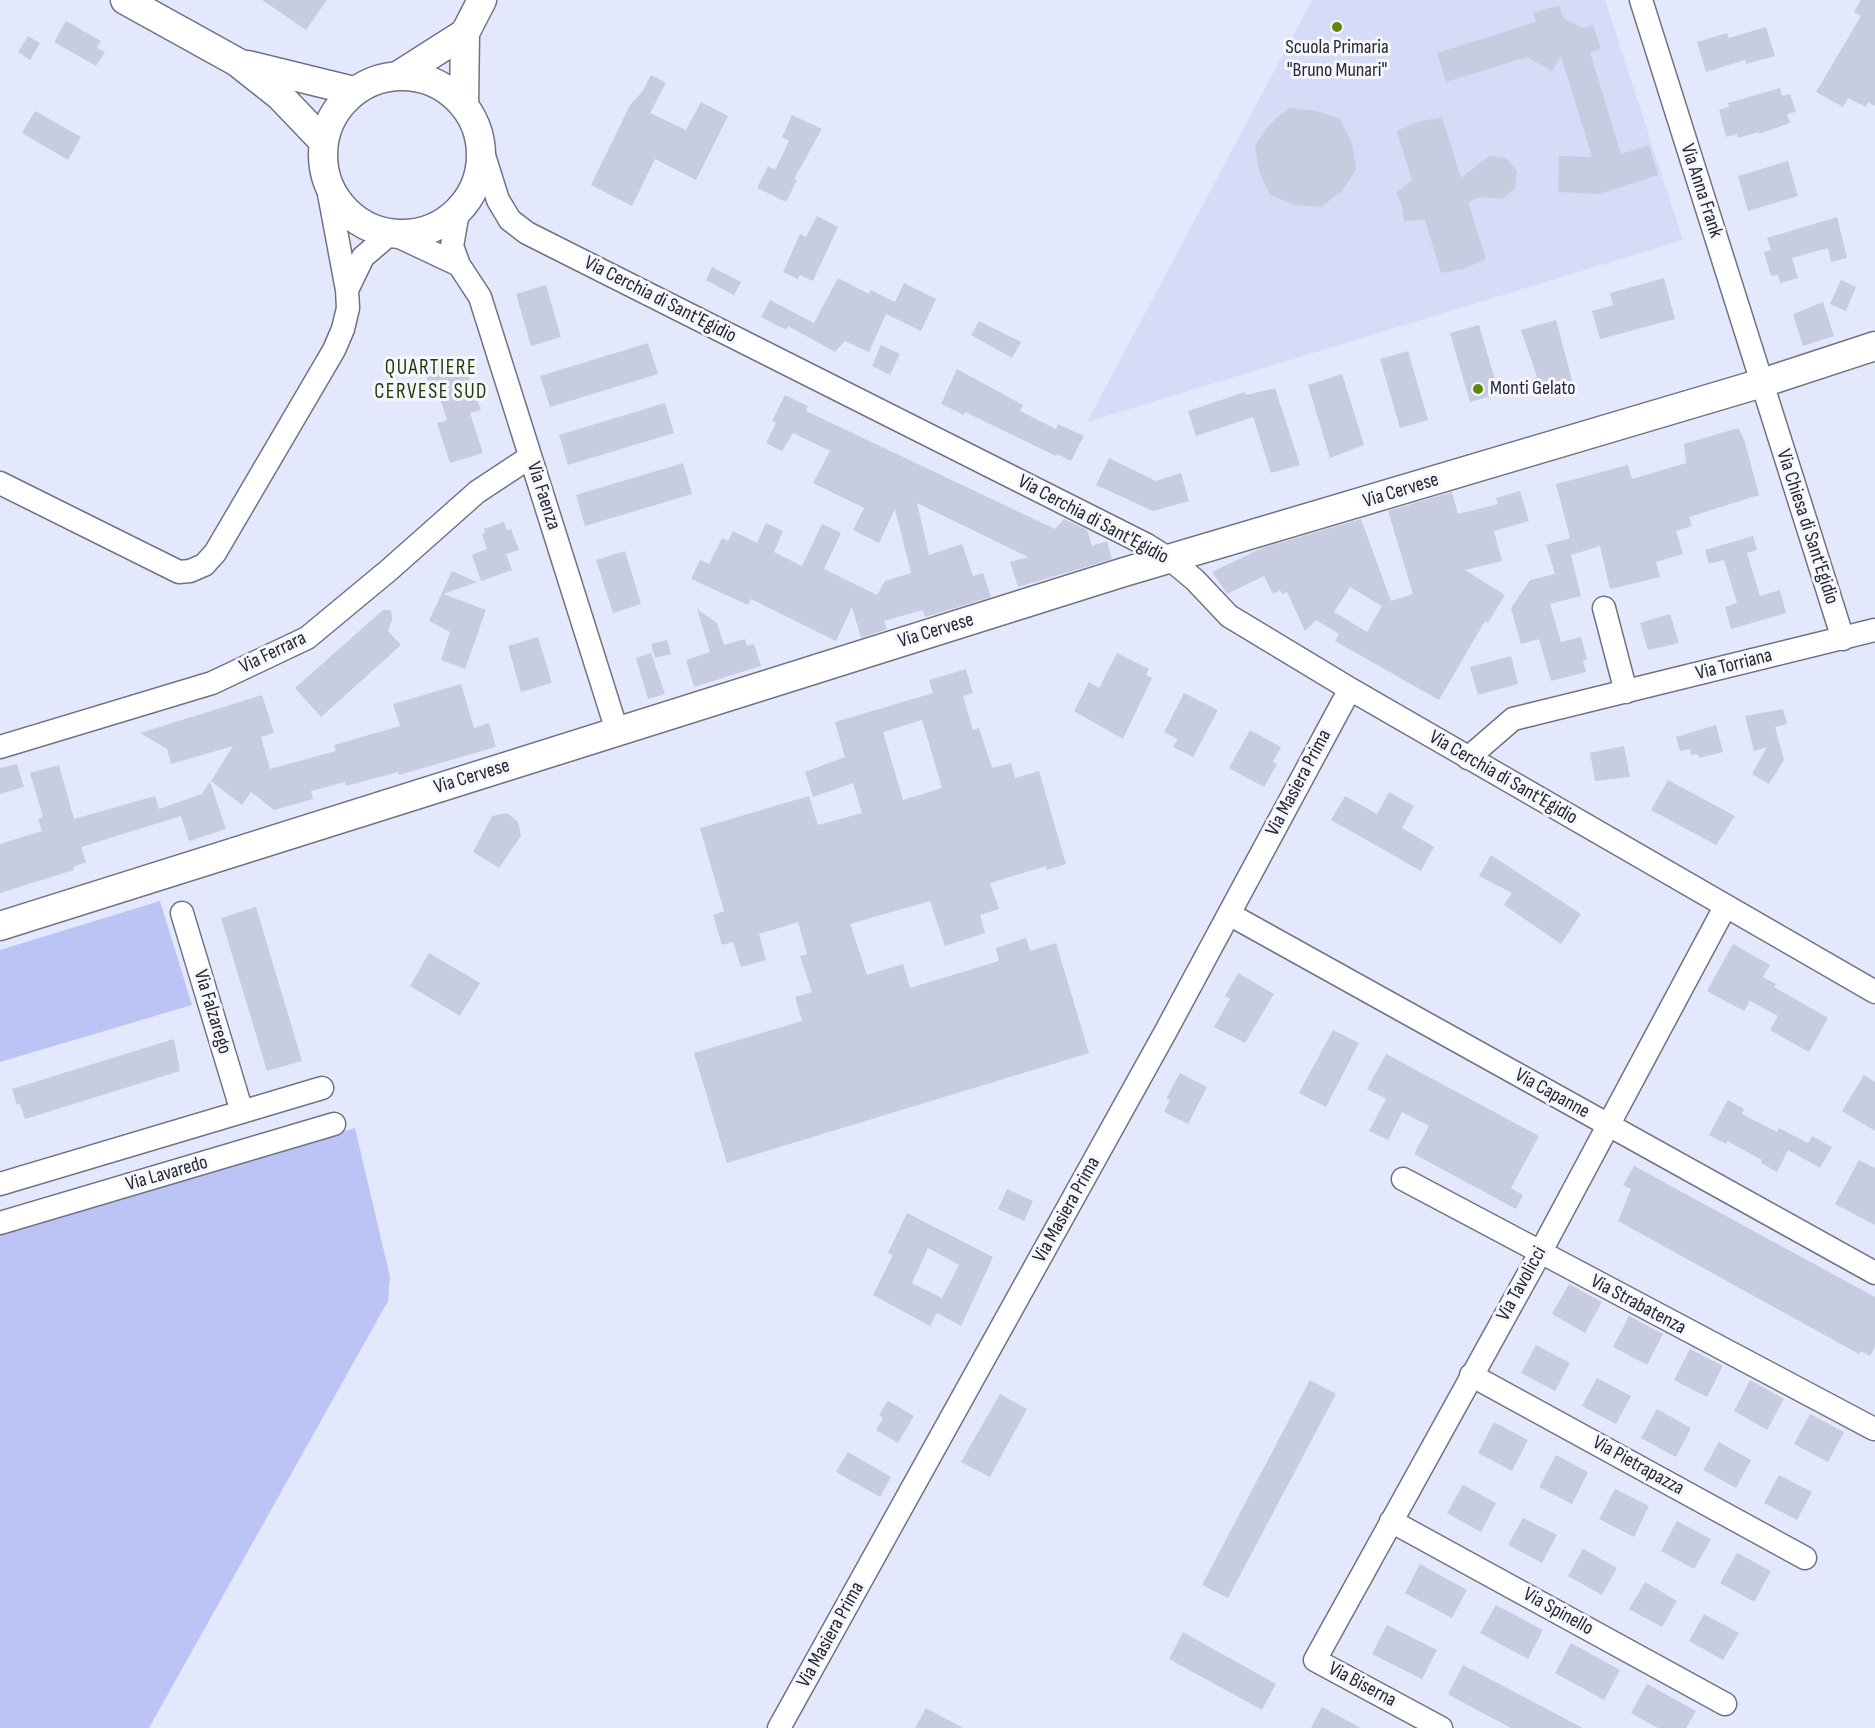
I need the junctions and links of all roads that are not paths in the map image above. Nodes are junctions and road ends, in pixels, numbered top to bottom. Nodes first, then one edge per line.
1 (125, 0) edge
2 (482, 0) edge
3 (1641, 0) edge
4 (465, 33) junction
5 (237, 62) junction
6 (399, 75) junction
7 (354, 91) junction
8 (464, 105) junction
9 (323, 141) junction
10 (481, 146) junction
11 (327, 183) junction
12 (458, 212) junction
13 (391, 233) junction
14 (459, 265) junction
15 (347, 290) junction
16 (1875, 346) edge
17 (1762, 383) junction
18 (530, 457) junction
19 (0, 483) edge
20 (1171, 560) junction
21 (1604, 608) dead end
22 (1875, 630) edge
23 (1843, 639) junction
24 (1350, 689) junction
25 (1626, 692) junction
26 (617, 731) junction
27 (0, 747) edge
28 (1468, 758) junction
29 (1725, 907) junction
30 (182, 913) dead end
31 (1229, 914) junction
32 (0, 926) edge
33 (1875, 992) edge
34 (322, 1088) dead end
35 (242, 1112) junction
36 (334, 1124) dead end
37 (1608, 1126) junction
38 (1403, 1179) dead end
39 (0, 1184) edge
40 (0, 1223) edge
41 (1540, 1253) junction
42 (1875, 1273) edge
43 (1471, 1375) junction
44 (1874, 1429) edge
45 (1391, 1521) junction
46 (1804, 1558) dead end
47 (1315, 1660) joint
48 (1725, 1704) dead end
49 (779, 1728) edge
50 (1441, 1728) edge

1 - 5 main road
2 - 4 main road
3 - 17 street, Via Anna Frank
4 - 6 main road
4 - 8 main road
5 - 7 main road
5 - 9 main road
6 - 7 main road
6 - 8 main road
7 - 9 main road
8 - 10 main road
9 - 11 main road
10 - 12 main road
10 - 20 street, Via Cerchia di Sant'Egidio
11 - 13 main road
11 - 15 street
12 - 13 main road
12 - 14 street
13 - 14 street
13 - 15 street
14 - 18 street, Via Faenza
15 - 19 street
16 - 17 main road, Via Cervese
17 - 20 main road, Via Cervese
17 - 23 street, Via Chiesa di Sant'Egidio
18 - 26 street, Via Faenza
18 - 27 street, Via Ferrara
20 - 24 street, Via Cerchia di Sant'Egidio
20 - 26 main road, Via Cervese
21 - 25 street
22 - 23 street
23 - 25 street, Via Torriana
24 - 28 street, Via Cerchia di Sant'Egidio
24 - 31 street, Via Masiera Prima
25 - 28 street, Via Torriana
26 - 32 main road, Via Cervese
28 - 29 street, Via Cerchia di Sant'Egidio
29 - 33 street, Via Cerchia di Sant'Egidio
29 - 37 street, Via Tavolicci
30 - 35 street, Via Falzarego
31 - 37 street, Via Capanne
31 - 49 street, Via Masiera Prima
34 - 35 street, Via Lavaredo
35 - 39 street, Via Lavaredo
36 - 40 street, Via Lavaredo
37 - 41 street, Via Tavolicci
37 - 42 street, Via Capanne
38 - 41 street, Via Strabatenza
41 - 43 street, Via Tavolicci
41 - 44 street, Via Strabatenza
43 - 45 street, Via Tavolicci
43 - 46 street, Via Pietrapazza
45 - 47 street, Via Tavolicci
45 - 48 street, Via Spinello
47 - 50 street, Via Biserna

